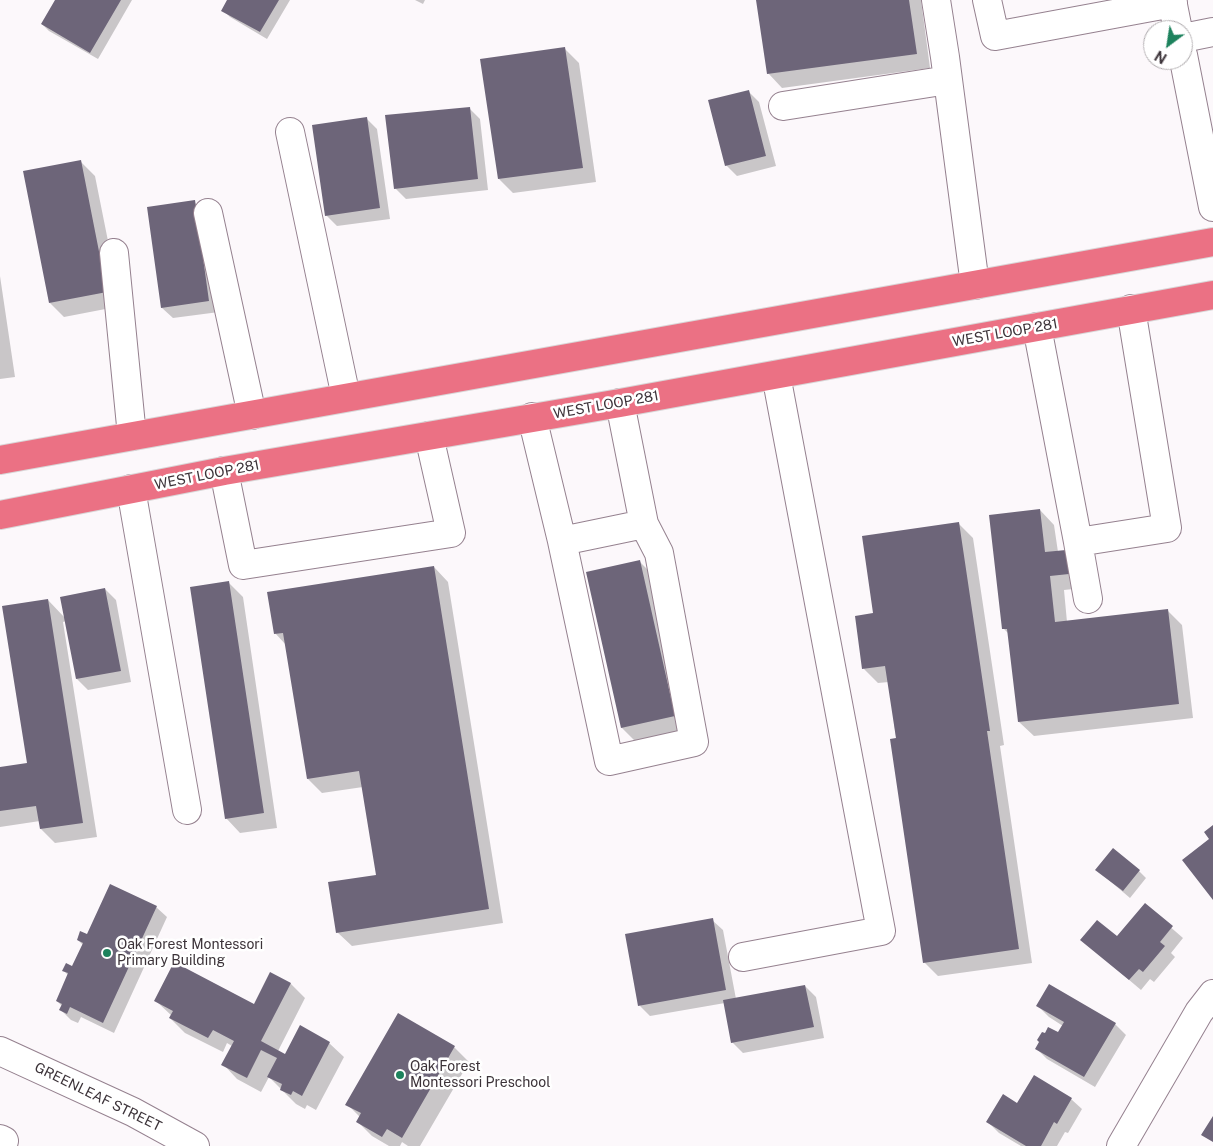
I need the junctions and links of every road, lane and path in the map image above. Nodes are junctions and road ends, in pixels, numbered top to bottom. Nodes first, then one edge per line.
1 (936, 0) edge
2 (987, 0) edge
3 (1172, 1) edge
4 (1176, 20) edge
5 (1213, 32) edge
6 (1193, 36) edge
7 (1186, 70) edge
8 (948, 80) junction
9 (783, 106) dead end
10 (290, 132) dead end
11 (1213, 207) edge
12 (208, 213) dead end
13 (1213, 242) edge
14 (114, 253) dead end
15 (975, 285) junction
16 (1213, 295) edge
17 (1131, 309) junction
18 (1037, 327) junction
19 (776, 375) junction
20 (346, 398) junction
21 (620, 403) junction
22 (252, 415) junction
23 (532, 417) junction
24 (132, 436) junction
25 (429, 436) junction
26 (0, 460) edge
27 (224, 471) junction
28 (131, 489) junction
29 (0, 515) edge
30 (644, 524) junction
31 (562, 541) junction
32 (1078, 542) junction
33 (1088, 599) dead end
34 (188, 810) dead end
35 (743, 957) dead end
36 (1213, 994) edge
37 (0, 1051) edge
38 (0, 1139) edge
39 (191, 1145) edge
40 (1, 1146) edge
41 (1121, 1146) edge

1 - 8 street
2 - 3 street
3 - 4 street
5 - 6 street
7 - 11 street
8 - 9 street
8 - 15 street
10 - 20 street
12 - 22 street
13 - 15 highway
14 - 24 street
15 - 20 highway
16 - 17 highway, WEST LOOP 281
17 - 18 highway, WEST LOOP 281
17 - 32 street
18 - 19 highway, WEST LOOP 281
18 - 32 street
19 - 21 highway, WEST LOOP 281
19 - 35 street
20 - 22 highway
21 - 23 highway, WEST LOOP 281
21 - 30 street
22 - 24 highway
23 - 25 highway, WEST LOOP 281
23 - 31 street
24 - 26 highway
25 - 27 highway, WEST LOOP 281
25 - 27 street
27 - 28 highway, WEST LOOP 281
28 - 29 highway, WEST LOOP 281
28 - 34 street
30 - 31 street
30 - 31 street
32 - 33 street
36 - 41 street
37 - 39 street, GREENLEAF STREET
38 - 40 street

